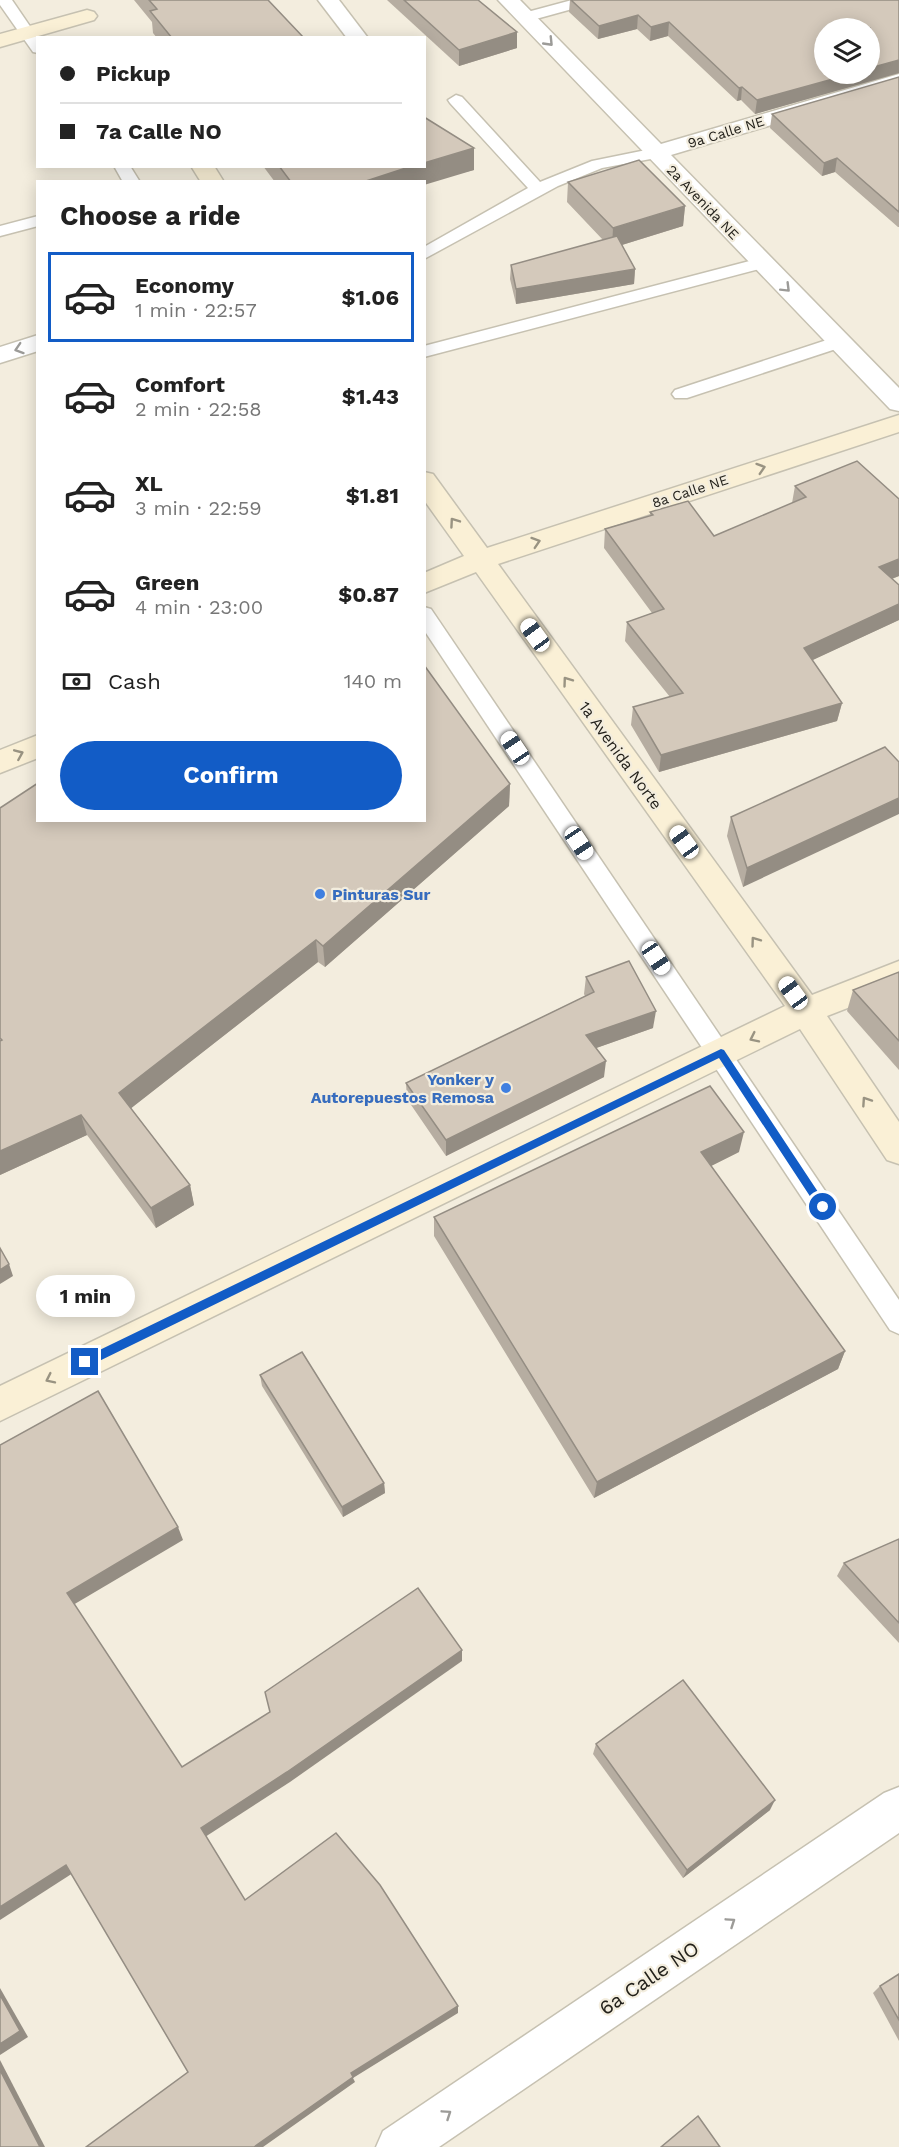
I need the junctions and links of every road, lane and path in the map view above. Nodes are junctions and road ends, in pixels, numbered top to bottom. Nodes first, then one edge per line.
1 (4, 0) edge
2 (328, 0) edge
3 (508, 0) edge
4 (589, 0) edge
5 (86, 15) edge
6 (525, 17) junction
7 (42, 36) edge
8 (356, 36) edge
9 (0, 41) edge
10 (32, 41) edge
11 (899, 80) edge
12 (456, 100) dead end
13 (656, 153) junction
14 (538, 189) junction
15 (36, 222) edge
16 (0, 231) edge
17 (426, 253) edge
18 (761, 262) junction
19 (839, 342) junction
20 (36, 343) edge
21 (426, 351) edge
22 (0, 355) edge
23 (681, 394) dead end
24 (899, 403) edge
25 (899, 423) edge
26 (426, 483) edge
27 (480, 560) junction
28 (426, 583) edge
29 (426, 617) edge
30 (36, 747) edge
31 (0, 762) edge
32 (899, 974) edge
33 (806, 1011) junction
34 (721, 1053) junction
35 (899, 1149) edge
36 (899, 1322) edge
37 (0, 1404) edge
38 (899, 1808) edge
39 (399, 2147) edge

1 - 10 lane
2 - 8 street
3 - 6 street, 2a Avenida NE
4 - 6 lane
5 - 7 street
6 -> 13 street, 2a Avenida NE
9 - 10 street
11 - 13 street, 9a Calle NE
12 - 14 lane
13 - 14 lane
13 - 18 street, 2a Avenida NE
14 - 17 lane
15 - 16 lane
18 -> 19 street, 2a Avenida NE
18 - 21 lane
19 - 23 lane
19 - 24 street, 2a Avenida NE
20 -> 22 street
27 -> 25 street, 8a Calle NE
27 -> 26 street, 1a Avenida Norte
27 - 28 street, 8a Calle NE
33 -> 27 street, 1a Avenida Norte
29 - 34 lane
31 -> 30 street
32 - 33 street
33 -> 34 street
35 -> 33 street, 1a Avenida Norte
34 - 36 lane
34 -> 37 street
39 -> 38 street, 6a Calle NO

